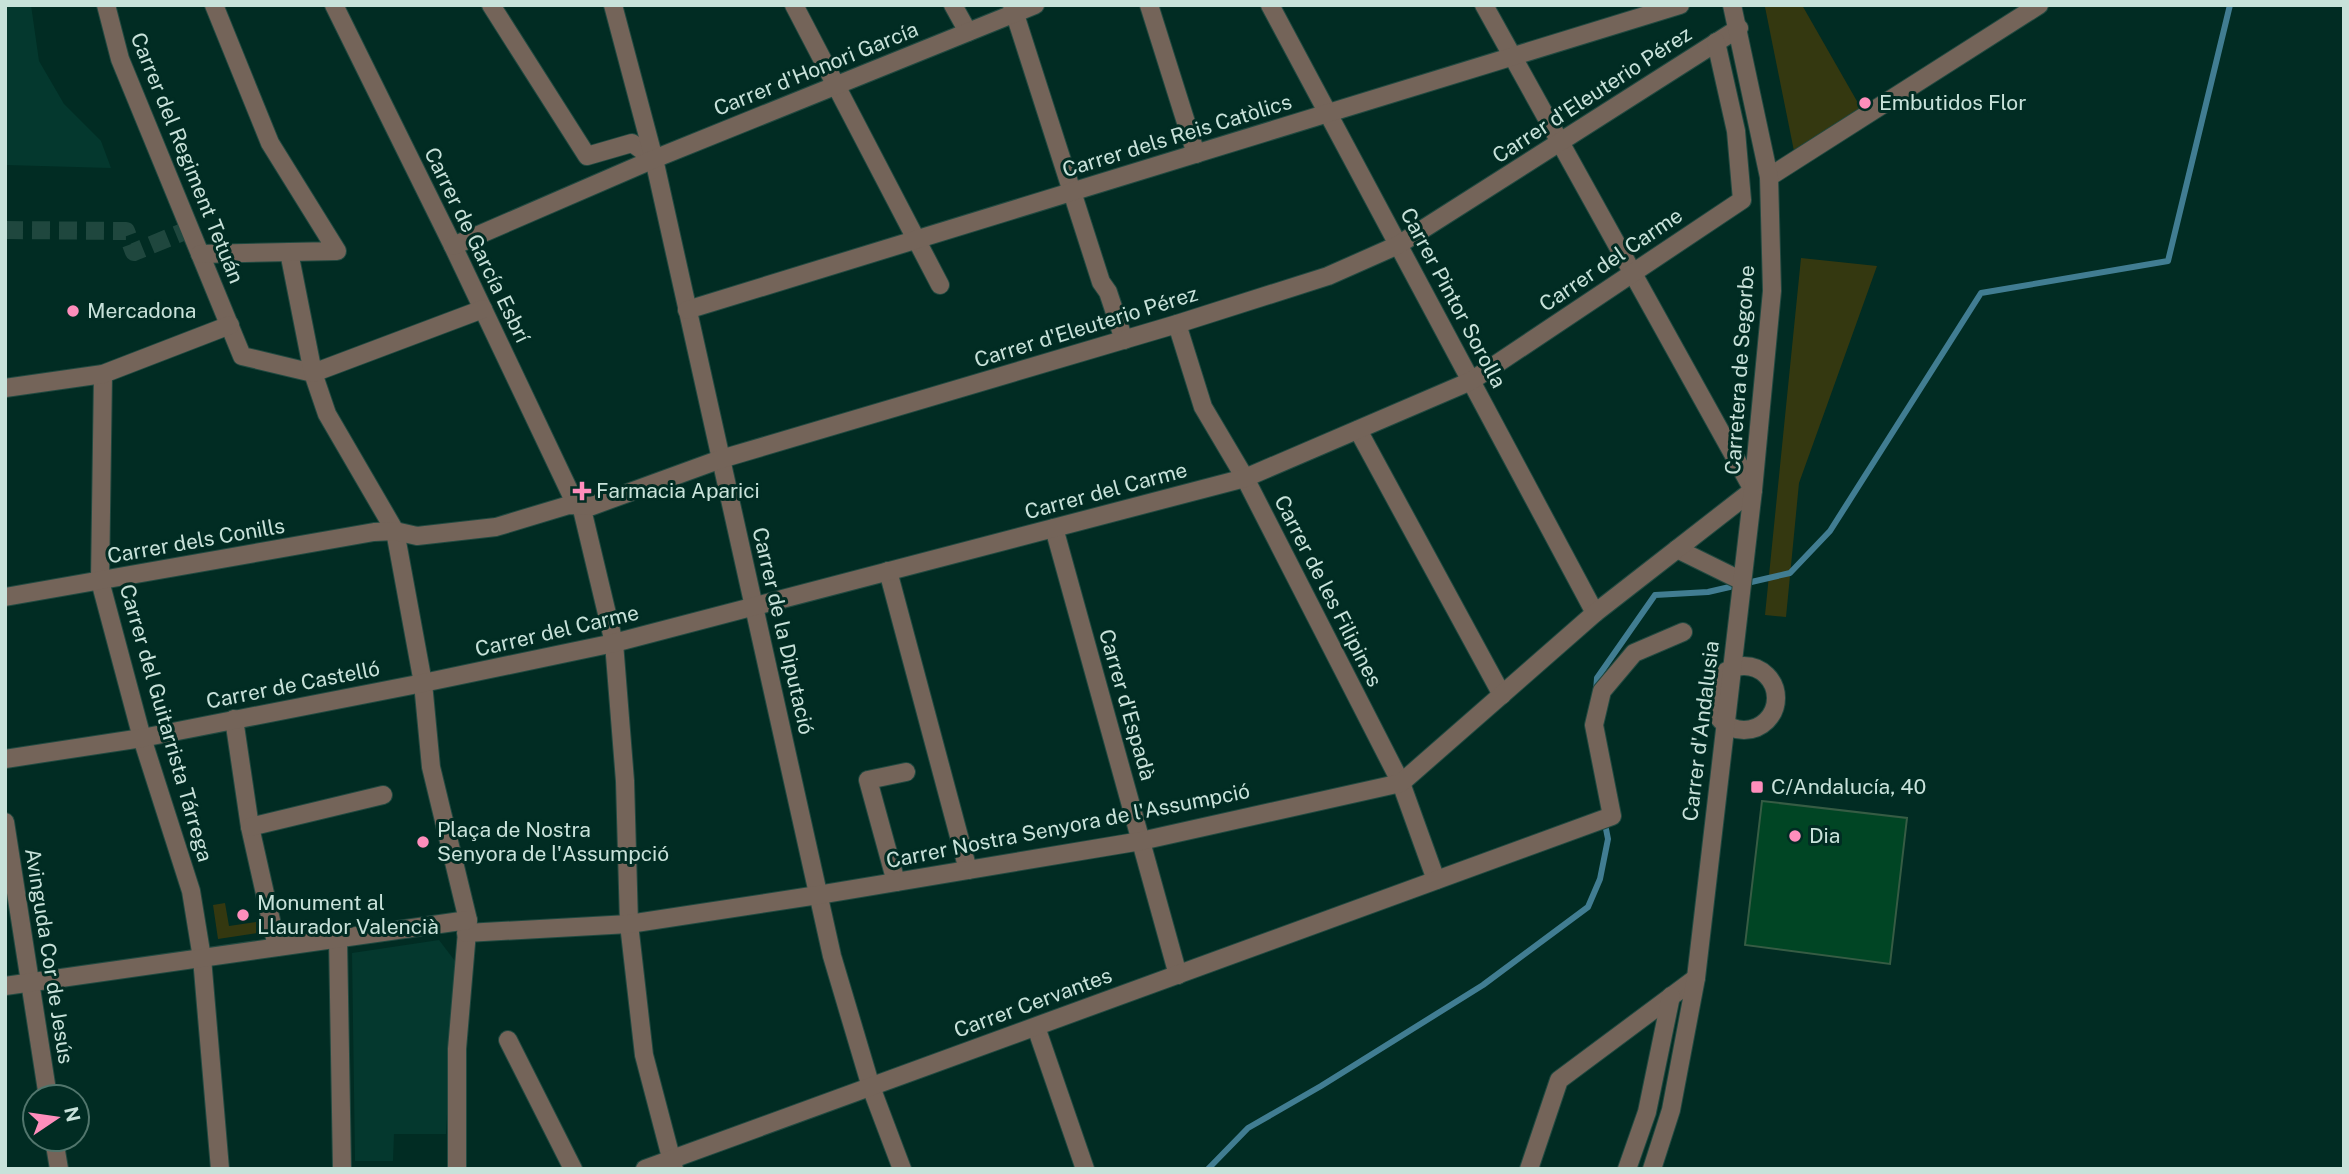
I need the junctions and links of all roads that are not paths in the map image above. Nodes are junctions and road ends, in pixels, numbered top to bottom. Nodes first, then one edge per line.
1 (106, 5) edge
2 (214, 5) edge
3 (334, 5) edge
4 (491, 5) edge
5 (613, 5) edge
6 (794, 5) edge
7 (953, 5) edge
8 (1035, 5) edge
9 (1149, 5) edge
10 (1270, 5) edge
11 (1484, 5) edge
12 (1680, 5) edge
13 (1732, 5) edge
14 (2039, 5) edge
15 (1014, 9) edge
16 (2014, 12) edge
17 (1739, 28) junction
18 (968, 32) junction
19 (1716, 42) junction
20 (1512, 57) junction
21 (836, 85) junction
22 (1328, 113) junction
23 (1560, 142) junction
24 (1196, 154) junction
25 (654, 159) junction
26 (1769, 177) junction
27 (1071, 192) junction
28 (916, 240) junction
29 (1398, 245) junction
30 (453, 246) junction
31 (289, 252) junction
32 (200, 254) junction
33 (1633, 273) junction
34 (940, 285) dead end
35 (483, 309) junction
36 (687, 310) junction
37 (1177, 324) junction
38 (230, 326) junction
39 (1124, 340) junction
40 (313, 373) junction
41 (103, 374) junction
42 (1471, 381) junction
43 (5, 388) edge
44 (1358, 430) junction
45 (721, 459) junction
46 (1245, 478) junction
47 (1754, 490) junction
48 (578, 505) junction
49 (1054, 528) junction
50 (395, 531) junction
51 (1677, 550) junction
52 (888, 572) junction
53 (100, 581) junction
54 (1742, 581) junction
55 (5, 597) edge
56 (754, 606) junction
57 (1595, 613) junction
58 (1683, 632) dead end
59 (614, 643) junction
60 (1732, 668) junction
61 (423, 683) junction
62 (1502, 695) junction
63 (234, 719) junction
64 (1725, 723) junction
65 (142, 738) junction
66 (5, 759) edge
67 (906, 772) dead end
68 (1401, 783) junction
69 (383, 795) dead end
70 (5, 822) edge
71 (250, 827) junction
72 (1141, 841) junction
73 (968, 870) junction
74 (1436, 880) junction
75 (896, 882) junction
76 (818, 895) junction
77 (629, 924) junction
78 (467, 926) junction
79 (338, 939) junction
80 (277, 947) junction
81 (202, 958) junction
82 (1178, 975) junction
83 (1696, 978) junction
84 (30, 982) junction
85 (5, 986) edge
86 (1671, 996) junction
87 (1036, 1027) junction
88 (508, 1040) dead end
89 (46, 1083) edge
90 (871, 1087) junction
91 (673, 1164) edge
92 (220, 1169) edge
93 (342, 1169) edge
94 (457, 1169) edge
95 (573, 1169) edge
96 (645, 1169) edge
97 (902, 1169) edge
98 (1084, 1169) edge
99 (1529, 1169) edge
100 (1627, 1169) edge
101 (1652, 1169) edge

1 - 32 street, Carrer del Regiment Tetuán
2 - 31 street
3 - 30 street, Carrer de García Esbrí
4 - 25 street
5 - 25 street, Carrer de la Diputació
6 - 21 street
7 - 18 street
8 - 15 street, Carrer d'Honori García
9 - 24 street
10 - 22 street, Carrer Pintor Sorolla
11 - 20 street
12 - 20 street, Carrer dels Reis Catòlics
13 - 17 street, Carretera de Segorbe
14 - 16 street
15 - 18 street, Carrer d'Honori García
15 - 27 street
16 - 26 street
17 - 19 street, Carrer d'Eleuterio Pérez
17 - 26 street, Carretera de Segorbe
18 - 21 street, Carrer d'Honori García
19 - 23 street, Carrer d'Eleuterio Pérez
19 - 33 street, Carrer del Carme
20 - 22 street, Carrer dels Reis Catòlics
20 - 23 street
21 - 25 street, Carrer d'Honori García
21 - 28 street
22 - 24 street, Carrer dels Reis Catòlics
22 - 29 street, Carrer Pintor Sorolla
23 - 29 street, Carrer d'Eleuterio Pérez
23 - 33 street
24 - 27 street, Carrer dels Reis Catòlics
25 - 30 street, Carrer d'Honori García
25 - 36 street, Carrer de la Diputació
26 - 47 street, Carretera de Segorbe
27 - 28 street, Carrer dels Reis Catòlics
27 - 39 street
28 - 34 street
28 - 36 street, Carrer dels Reis Catòlics
29 - 37 street, Carrer d'Eleuterio Pérez
29 - 42 street, Carrer Pintor Sorolla
30 - 35 street, Carrer de García Esbrí
31 - 32 street
31 - 40 street
32 - 38 street, Carrer del Regiment Tetuán
33 - 42 street, Carrer del Carme
33 - 47 street
35 - 40 street
35 - 48 street, Carrer de García Esbrí
36 - 45 street, Carrer de la Diputació
37 - 39 street, Carrer d'Eleuterio Pérez
37 - 46 street, Carrer de les Filipines
38 - 40 street, Carrer del Regiment Tetuán
38 - 41 street
39 - 45 street, Carrer d'Eleuterio Pérez
40 - 50 street
41 - 43 street
41 - 53 street, Carrer del Guitarrista Tárrega
42 - 44 street, Carrer del Carme
42 - 57 street, Carrer Pintor Sorolla
44 - 46 street, Carrer del Carme
44 - 62 street
45 - 48 street, Carrer d'Eleuterio Pérez
45 - 56 street, Carrer de la Diputació
46 - 49 street, Carrer del Carme
46 - 68 street, Carrer de les Filipines
47 - 51 street, Carrer Nostra Senyora de l'Assumpció
47 - 54 street, Carrer d'Andalusia
48 - 50 street, Carrer d'Eleuterio Pérez
48 - 59 street, Carrer de García Esbrí
49 - 52 street, Carrer del Carme
49 - 72 street, Carrer d'Espadà
50 - 53 street, Carrer dels Conills
50 - 61 street
51 - 54 street
51 - 57 street, Carrer Nostra Senyora de l'Assumpció
52 - 56 street, Carrer del Carme
52 - 73 street
53 - 55 street, Carrer dels Conills
53 - 65 street, Carrer del Guitarrista Tárrega
54 - 60 street, Carrer d'Andalusia
56 - 59 street, Carrer del Carme
56 - 76 street, Carrer de la Diputació
57 - 62 street, Carrer Nostra Senyora de l'Assumpció
58 - 74 street, Carrer Cervantes
59 - 61 street, Carrer del Carme
59 - 77 street, Carrer de García Esbrí
60 - 64 street
60 - 64 street
61 - 63 street, Carrer de Castelló
61 - 78 street
62 - 68 street, Carrer Nostra Senyora de l'Assumpció
63 - 65 street, Carrer de Castelló
63 - 71 street
64 - 83 street, Carrer d'Andalusia
65 - 66 street, Carrer de Castelló
65 - 81 street, Carrer del Guitarrista Tárrega
67 - 75 street
68 - 72 street, Carrer Nostra Senyora de l'Assumpció
68 - 74 street, Carrer de les Filipines
69 - 71 street
70 - 84 street, Avinguda Cor de Jesús
71 - 80 street
72 - 73 street, Carrer Nostra Senyora de l'Assumpció
72 - 82 street, Carrer d'Espadà
73 - 75 street, Carrer Nostra Senyora de l'Assumpció
74 - 82 street, Carrer Cervantes
75 - 76 street, Carrer Nostra Senyora de l'Assumpció
76 - 77 street, Carrer Nostra Senyora de l'Assumpció
76 - 90 street, Carrer de la Diputació
77 - 78 street, Carrer Nostra Senyora de l'Assumpció
77 - 91 street, Carrer de García Esbrí
78 - 79 street, Carrer Nostra Senyora de l'Assumpció
78 - 94 street
79 - 80 street, Carrer Nostra Senyora de l'Assumpció
79 - 93 street
80 - 81 street, Carrer Nostra Senyora de l'Assumpció
81 - 84 street, Carrer Nostra Senyora de l'Assumpció
81 - 92 street, Carrer del Guitarrista Tárrega
82 - 87 street, Carrer Cervantes
83 - 86 street
83 - 101 street, Carrer d'Andalusia
84 - 85 street, Carrer Nostra Senyora de l'Assumpció
84 - 89 street, Avinguda Cor de Jesús
86 - 99 street
86 - 100 street
87 - 90 street, Carrer Cervantes
87 - 98 street
88 - 95 street
90 - 91 street, Carrer Cervantes
90 - 97 street, Carrer de la Diputació
91 - 96 street, Carrer Cervantes

